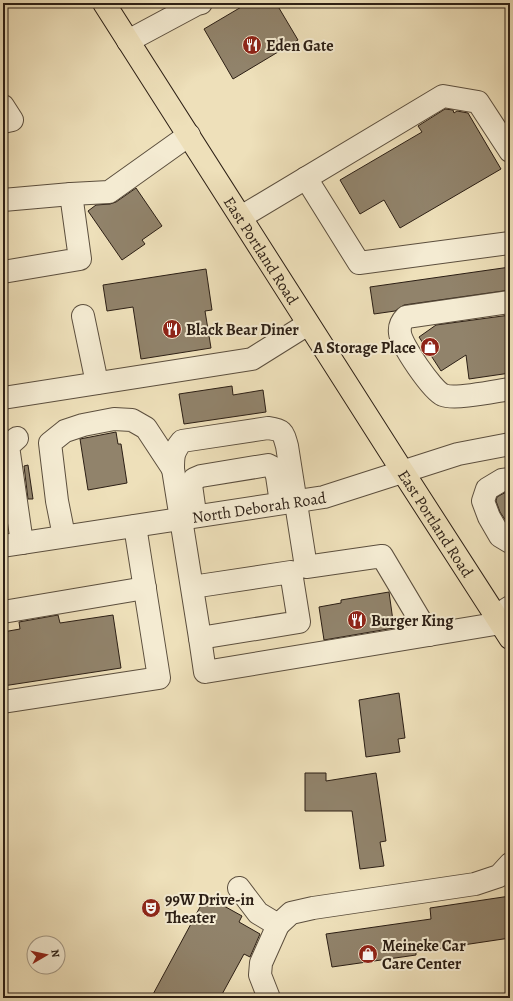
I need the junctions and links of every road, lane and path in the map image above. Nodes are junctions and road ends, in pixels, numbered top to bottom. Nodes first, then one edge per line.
1 (104, 3) edge
2 (201, 3) edge
3 (128, 41) junction
4 (3, 106) edge
5 (3, 122) edge
6 (189, 136) junction
7 (510, 151) edge
8 (306, 178) junction
9 (71, 194) junction
10 (3, 200) edge
11 (241, 217) junction
12 (510, 243) edge
13 (3, 272) edge
14 (510, 302) edge
15 (83, 316) dead end
16 (308, 324) junction
17 (97, 383) junction
18 (510, 389) edge
19 (3, 398) edge
20 (146, 428) junction
21 (10, 438) edge
22 (182, 441) junction
23 (50, 443) junction
24 (510, 444) edge
25 (287, 446) junction
26 (173, 469) junction
27 (403, 472) junction
28 (510, 479) edge
29 (3, 496) edge
30 (289, 503) junction
31 (188, 518) junction
32 (135, 526) junction
33 (64, 536) junction
34 (510, 542) edge
35 (12, 544) edge
36 (299, 570) junction
37 (192, 587) junction
38 (145, 588) junction
39 (3, 612) edge
40 (504, 621) edge
41 (429, 635) junction
42 (200, 638) junction
43 (3, 702) edge
44 (510, 864) edge
45 (239, 888) dead end
46 (278, 925) junction
47 (269, 998) edge

1 - 3 main road, East Portland Road
2 - 3 street
3 - 6 main road, East Portland Road
4 - 5 street
6 - 9 street
6 - 11 main road, East Portland Road
7 - 8 street
8 - 11 street
8 - 12 street
9 - 10 street
9 - 13 street
11 - 16 main road, East Portland Road
14 - 18 street
15 - 17 street
16 - 17 street
16 - 27 main road, East Portland Road
17 - 19 street
20 - 22 street
20 - 23 street
20 - 26 street
21 - 23 street
21 - 35 street
22 - 25 street
22 - 26 street
23 - 33 street
24 - 27 street, North Deborah Road
25 - 26 street
25 - 30 street
26 - 31 street
27 - 30 street, North Deborah Road
27 - 40 main road, East Portland Road
28 - 34 street
29 - 35 street
30 - 31 street, North Deborah Road
30 - 31 street
30 - 36 street
31 - 32 street, North Deborah Road
31 - 37 street
32 - 33 street, North Deborah Road
32 - 38 street
33 - 35 street, North Deborah Road
36 - 37 street
36 - 41 street
36 - 42 street
37 - 42 street
38 - 39 street
38 - 43 street
40 - 41 street
41 - 42 street
44 - 46 street
45 - 46 street
46 - 47 street

